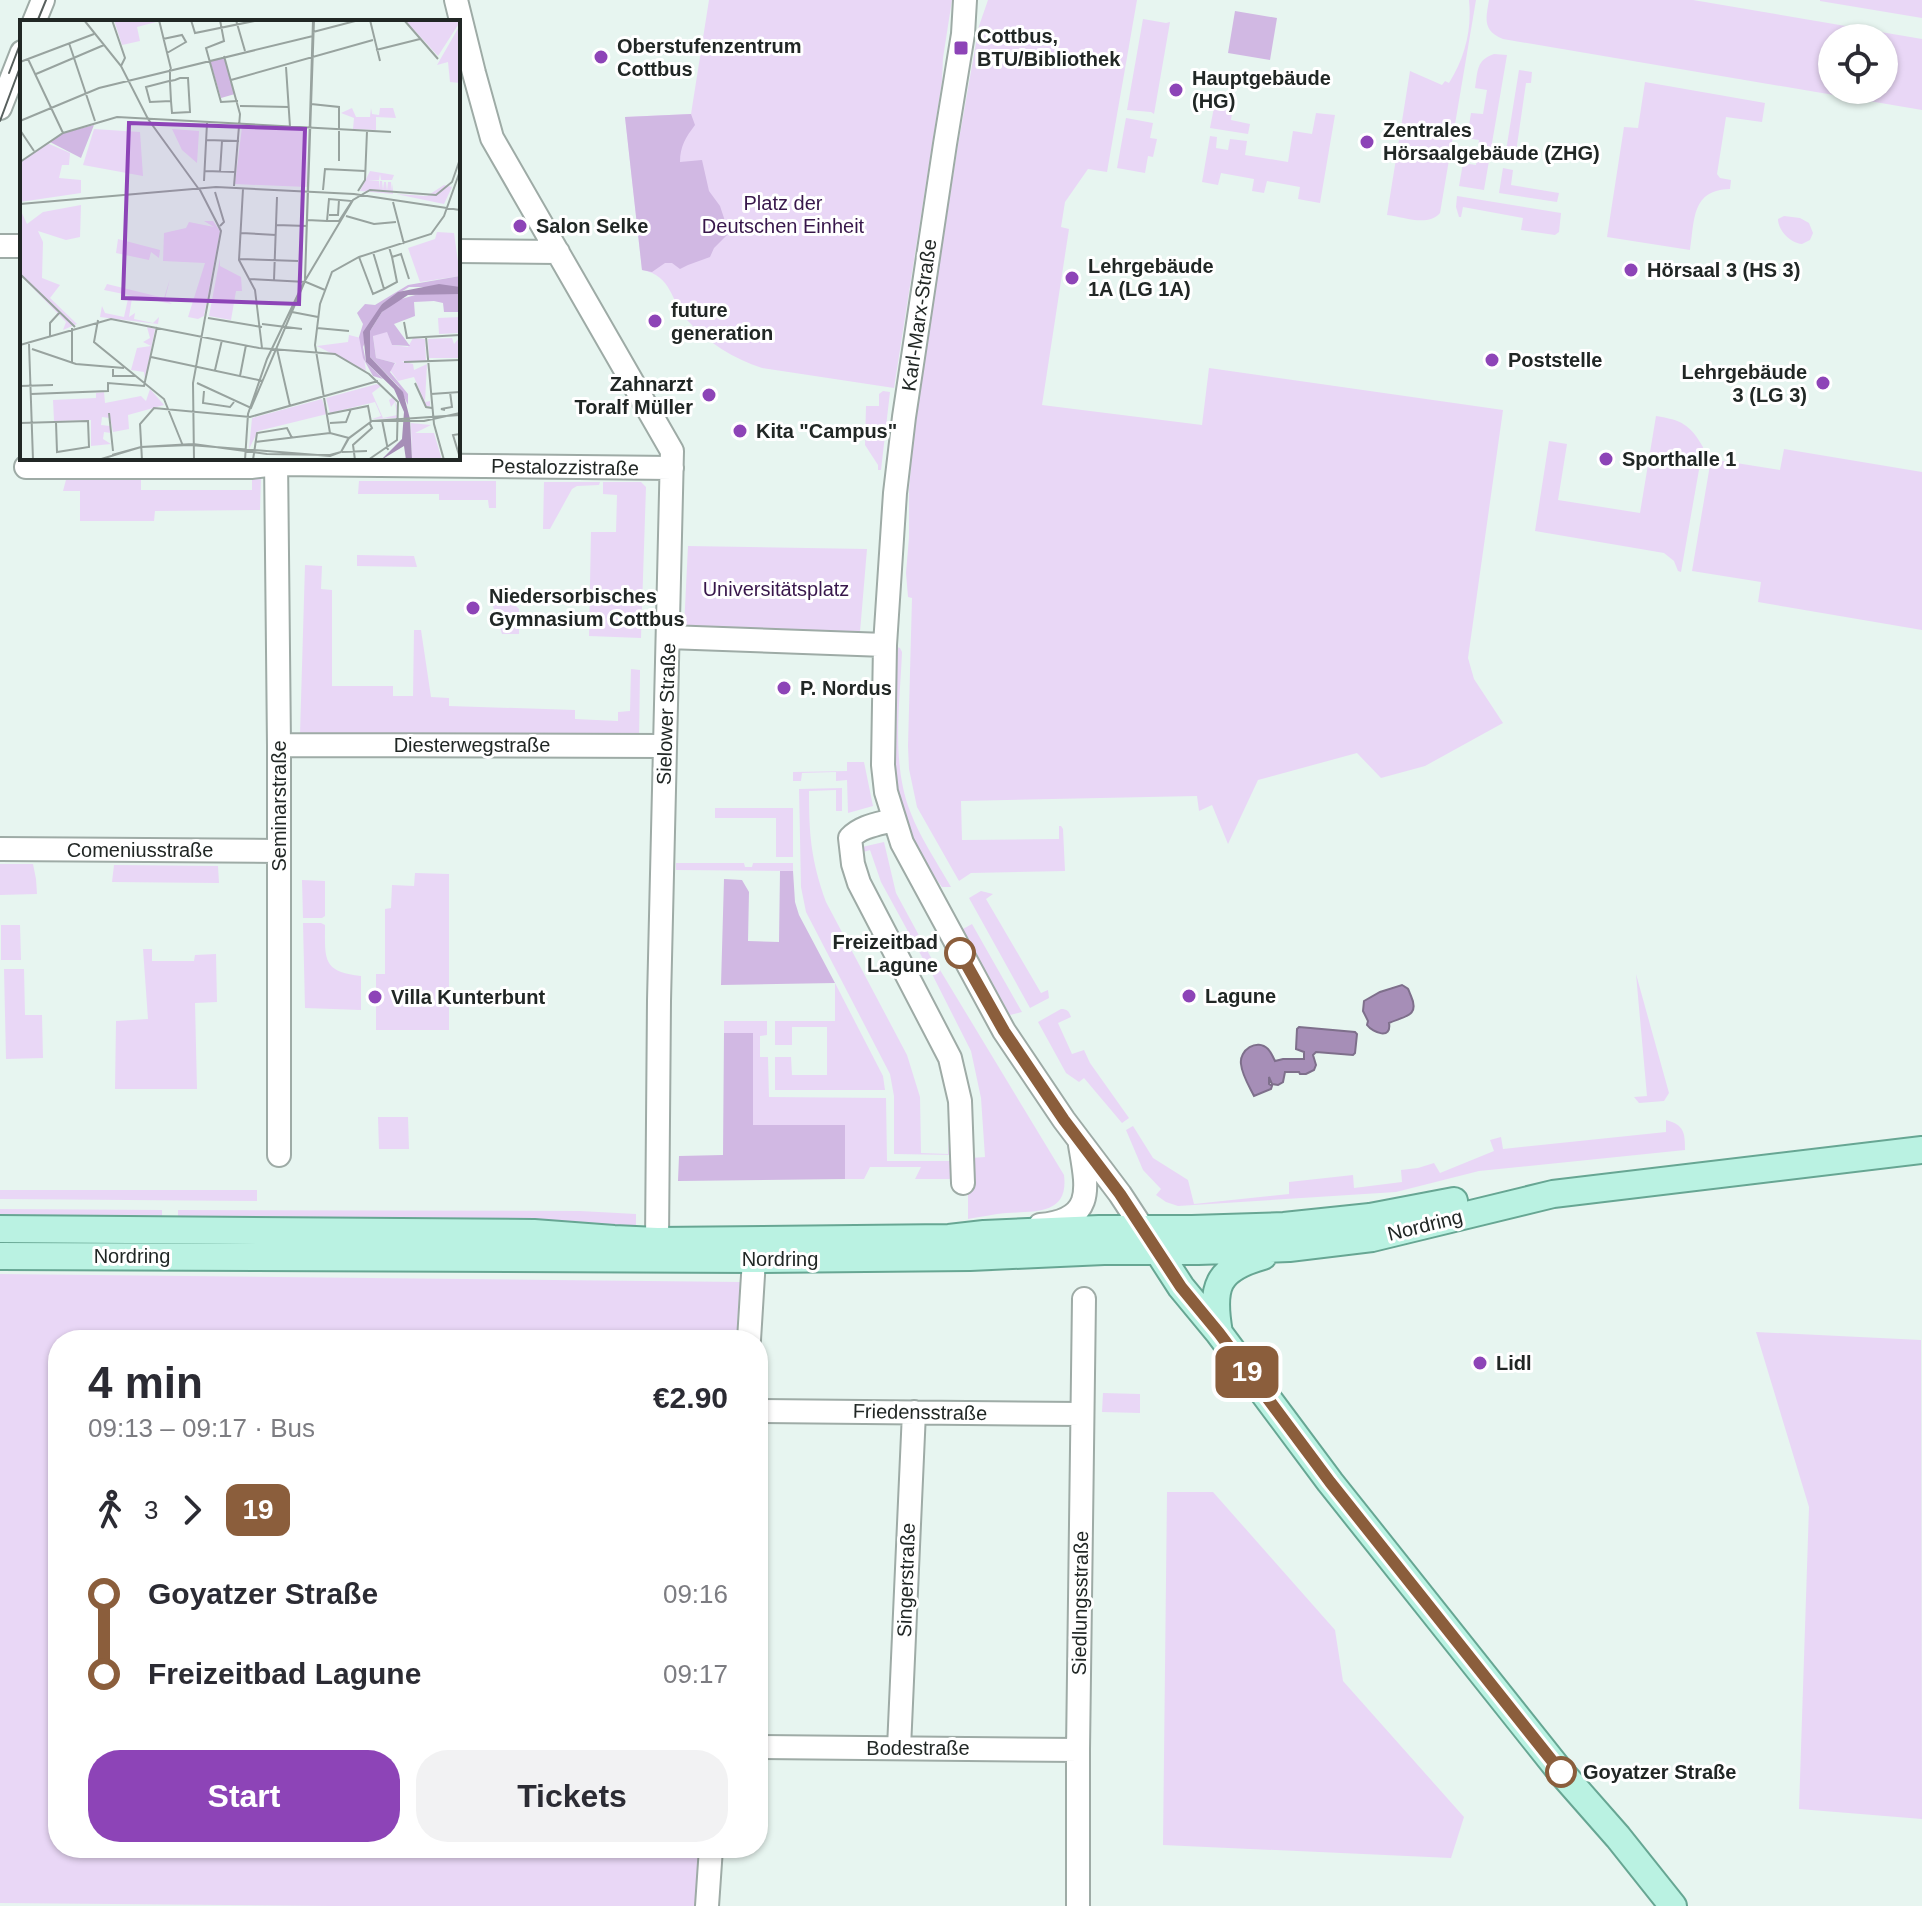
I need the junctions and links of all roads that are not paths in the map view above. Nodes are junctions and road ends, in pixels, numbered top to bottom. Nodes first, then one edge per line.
1 (43, 0) edge
2 (456, 0) edge
3 (965, 0) edge
4 (978, 0) edge
5 (35, 20) edge
6 (963, 34) junction
7 (20, 57) edge
8 (0, 108) edge
9 (460, 251) edge
10 (558, 252) junction
11 (276, 461) edge
12 (26, 467) dead end
13 (672, 468) junction
14 (668, 637) junction
15 (885, 645) junction
16 (279, 745) junction
17 (664, 746) junction
18 (893, 820) junction
19 (0, 849) edge
20 (279, 851) junction
21 (1079, 1140) junction
22 (1922, 1150) edge
23 (279, 1155) dead end
24 (963, 1183) dead end
25 (1553, 1194) junction
26 (0, 1229) edge
27 (984, 1234) junction
28 (1150, 1239) junction
29 (657, 1241) junction
30 (1289, 1248) junction
31 (0, 1256) edge
32 (754, 1259) junction
33 (1084, 1299) dead end
34 (750, 1330) edge
35 (1219, 1333) junction
36 (768, 1411) edge
37 (914, 1412) junction
38 (1082, 1414) junction
39 (768, 1747) edge
40 (899, 1748) junction
41 (1078, 1750) junction
42 (710, 1858) edge
43 (707, 1906) edge
44 (1078, 1906) edge
45 (1673, 1906) edge

1 - 5 street
2 - 10 street, Sielower Straße
3 - 6 street, Karl-Marx-Straße
4 - 6 street, Karl-Marx-Straße
6 - 15 street, Karl-Marx-Straße
7 - 8 street
9 - 10 street
10 - 13 street, Sielower Straße
11 - 12 street, Pestalozzistraße
11 - 13 street, Pestalozzistraße
11 - 16 street, Seminarstraße
13 - 14 street, Sielower Straße
14 - 15 street
14 - 17 street, Sielower Straße
15 - 18 street, Karl-Marx-Straße
16 - 17 street, Diesterwegstraße
16 - 20 street, Seminarstraße
17 - 29 street, Sielower Straße
18 - 21 street, Karl-Marx-Straße
18 - 24 street
19 - 20 street, Comeniusstraße
20 - 23 street, Seminarstraße
21 - 27 street
21 - 28 street, Karl-Marx-Straße
22 - 25 main road, Nordring
25 - 28 main road, Nordring
25 - 30 main road, Nordring
26 - 29 main road, Nordring
27 - 28 main road, Nordring
27 - 29 main road, Nordring
28 - 30 main road, Nordring
28 - 32 main road, Nordring
28 - 35 main road
30 - 35 main road
31 - 32 main road, Nordring
32 - 34 street
33 - 38 street, Siedlungsstraße
35 - 45 main road
36 - 37 street, Friedensstraße
37 - 38 street, Friedensstraße
37 - 40 street, Singerstraße
38 - 41 street, Siedlungsstraße
39 - 40 street, Bodestraße
40 - 41 street, Bodestraße
41 - 44 street, Siedlungsstraße
42 - 43 street

